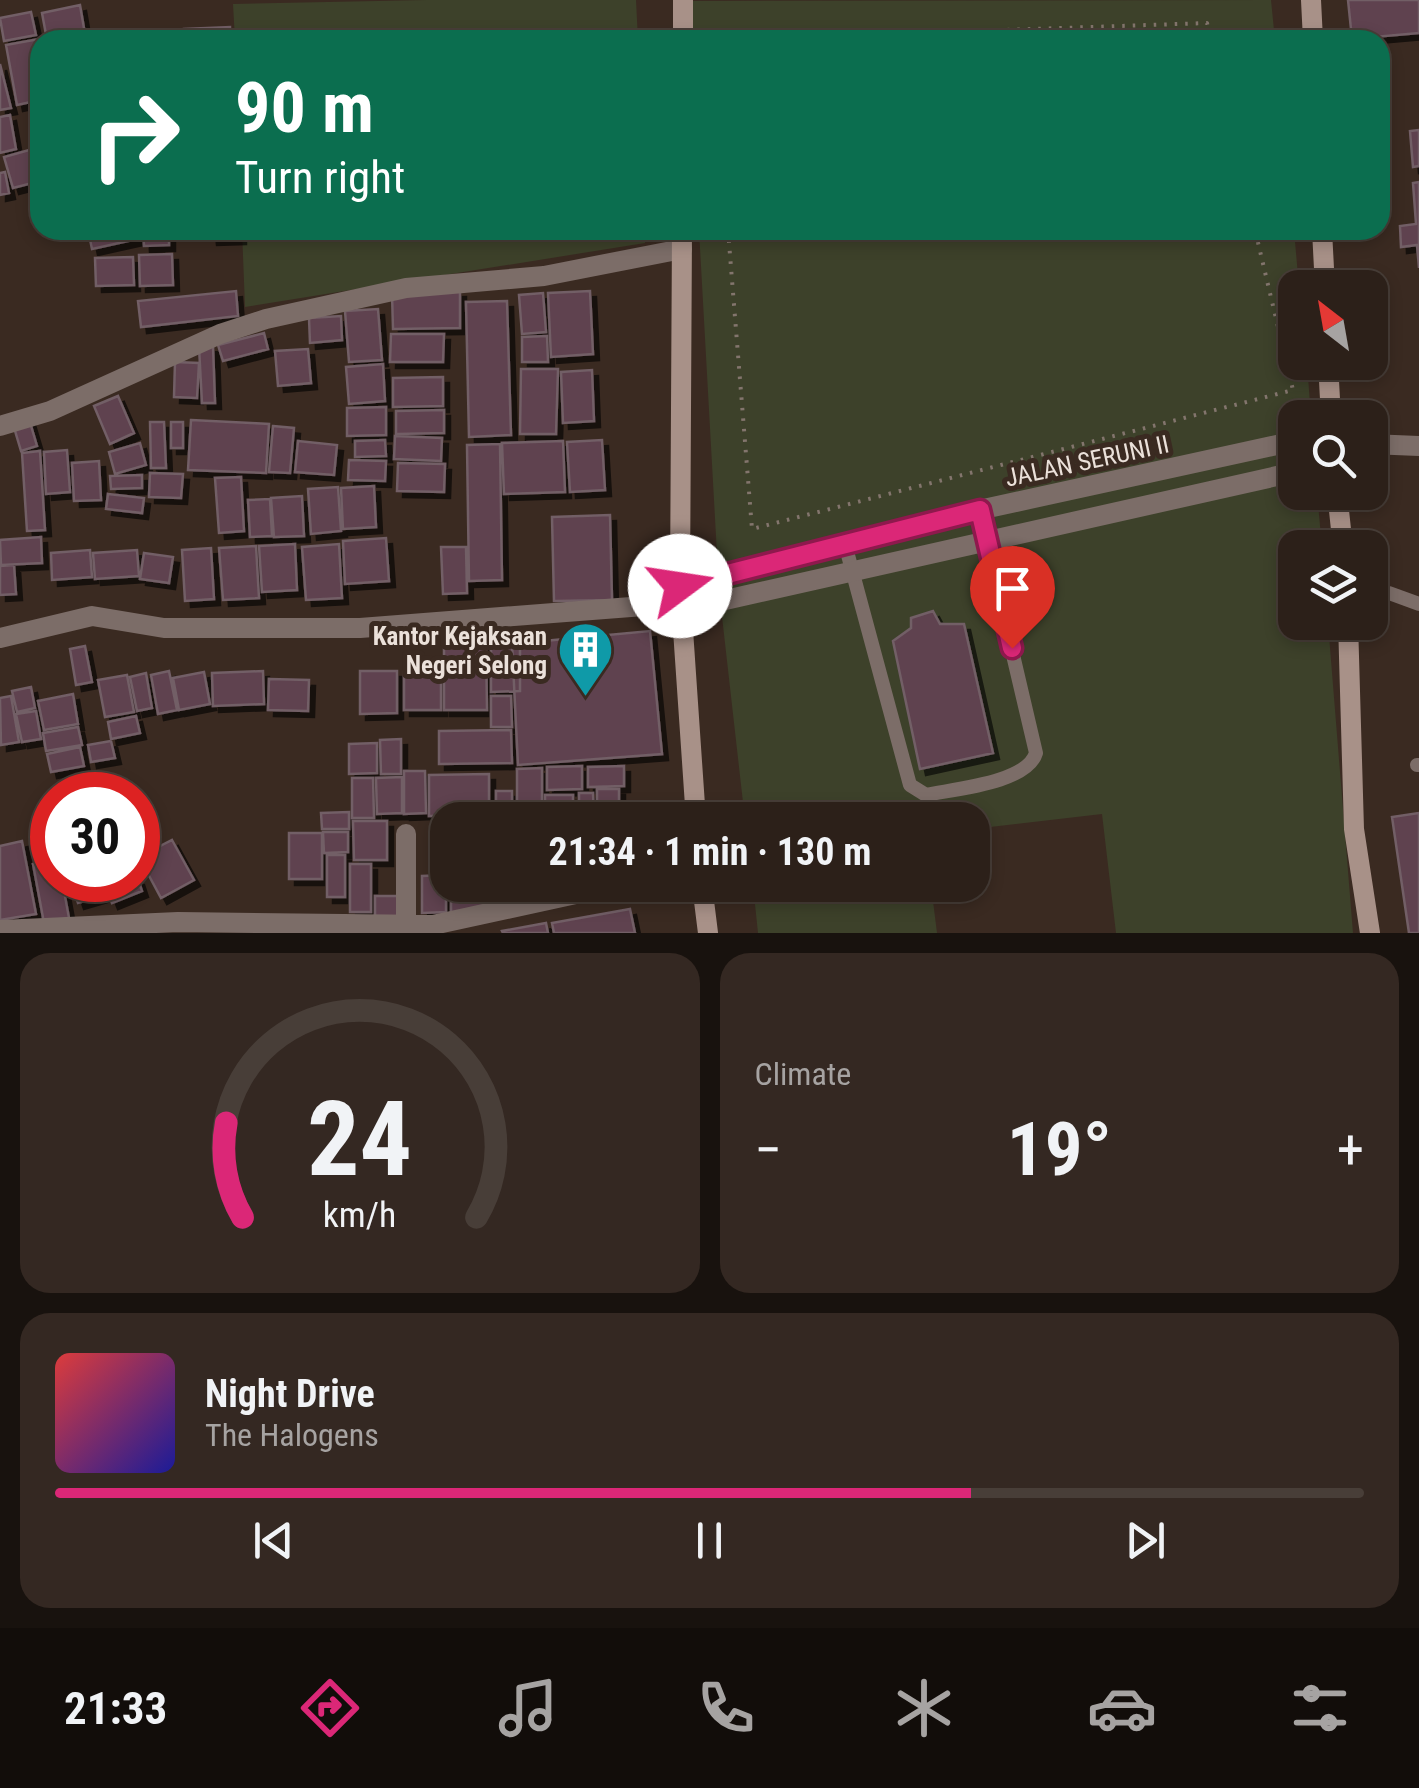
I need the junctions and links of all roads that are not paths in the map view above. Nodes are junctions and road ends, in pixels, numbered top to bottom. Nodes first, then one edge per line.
1 (683, 0) edge
2 (1311, 0) edge
3 (683, 30) edge
4 (1312, 30) edge
5 (678, 240) edge
6 (682, 240) edge
7 (1323, 240) edge
8 (1324, 270) edge
9 (0, 426) edge
10 (1278, 444) edge
11 (1388, 445) edge
12 (1419, 446) edge
13 (1278, 476) edge
14 (980, 510) junction
15 (988, 542) junction
16 (845, 544) junction
17 (852, 572) junction
18 (680, 586) junction
19 (1388, 593) edge
20 (1419, 604) edge
21 (657, 606) junction
22 (681, 610) junction
23 (0, 638) edge
24 (1349, 640) edge
25 (695, 802) edge
26 (406, 834) dead end
27 (546, 902) edge
28 (704, 902) edge
29 (406, 926) junction
30 (0, 930) edge
31 (708, 933) edge
32 (1370, 933) edge

1 - 3 street
2 - 4 street
5 - 9 street
6 - 18 street
7 - 8 street
10 - 14 street, JALAN SERUNI II
11 - 12 street
13 - 15 street
14 - 15 lane
14 - 16 street, JALAN SERUNI II
15 - 17 street
15 - 17 lane
16 - 17 lane
16 - 18 street, JALAN SERUNI II
17 - 22 street
18 - 21 street, JALAN SERUNI II
18 - 22 street
19 - 20 lane
21 - 22 street
21 - 23 street
22 - 25 street
24 - 32 street
26 - 29 street
27 - 29 street
28 - 31 street
29 - 30 street

